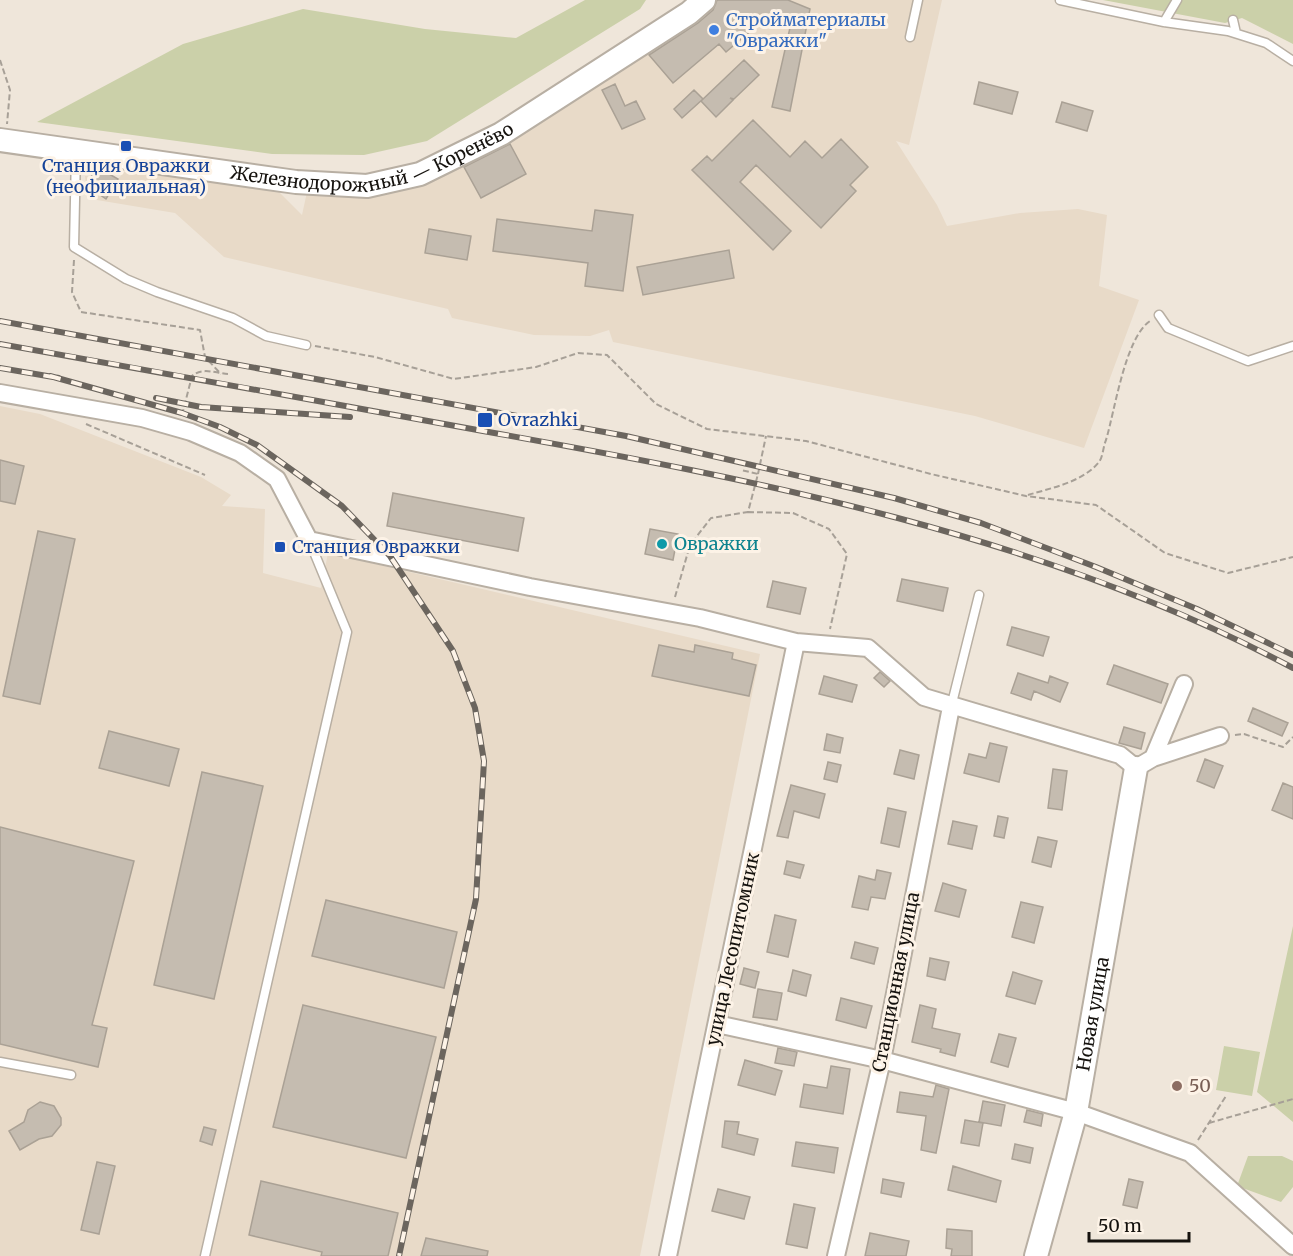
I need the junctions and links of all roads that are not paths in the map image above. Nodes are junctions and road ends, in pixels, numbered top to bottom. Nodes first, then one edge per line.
1 (704, 0) edge
2 (918, 0) edge
3 (1060, 0) edge
4 (1178, 0) edge
5 (1233, 20) dead end
6 (1164, 22) junction
7 (1236, 33) junction
8 (910, 37) dead end
9 (1293, 60) edge
10 (3, 140) edge
11 (76, 151) junction
12 (1159, 315) road end
13 (306, 345) road end
14 (1293, 346) edge
15 (0, 393) edge
16 (309, 540) junction
17 (979, 595) dead end
18 (796, 642) junction
19 (1184, 684) dead end
20 (951, 707) junction
21 (1220, 736) road end
22 (1145, 763) junction
23 (717, 1024) junction
24 (882, 1060) junction
25 (0, 1062) edge
26 (71, 1076) dead end
27 (1076, 1112) junction
28 (1293, 1246) edge
29 (206, 1256) edge
30 (668, 1256) edge
31 (836, 1256) edge
32 (1036, 1256) edge

1 - 11 main road, Железнодорожный — Коренёво
2 - 8 lane
3 - 6 lane
4 - 6 lane
5 - 7 lane
6 - 7 lane
7 - 9 lane
10 - 11 main road, Железнодорожный — Коренёво
11 - 13 lane
12 - 14 lane
15 - 16 street
16 - 18 street
16 - 29 lane
17 - 20 lane
18 - 20 street
18 - 23 street, улица Лесопитомник
19 - 22 street
20 - 22 street
20 - 24 street, Станционная улица
21 - 22 street
22 - 27 main road, Новая улица
23 - 24 street
23 - 30 street, улица Лесопитомник
24 - 27 street
24 - 31 street, Станционная улица
25 - 26 lane
27 - 28 street
27 - 32 main road, Новая улица

